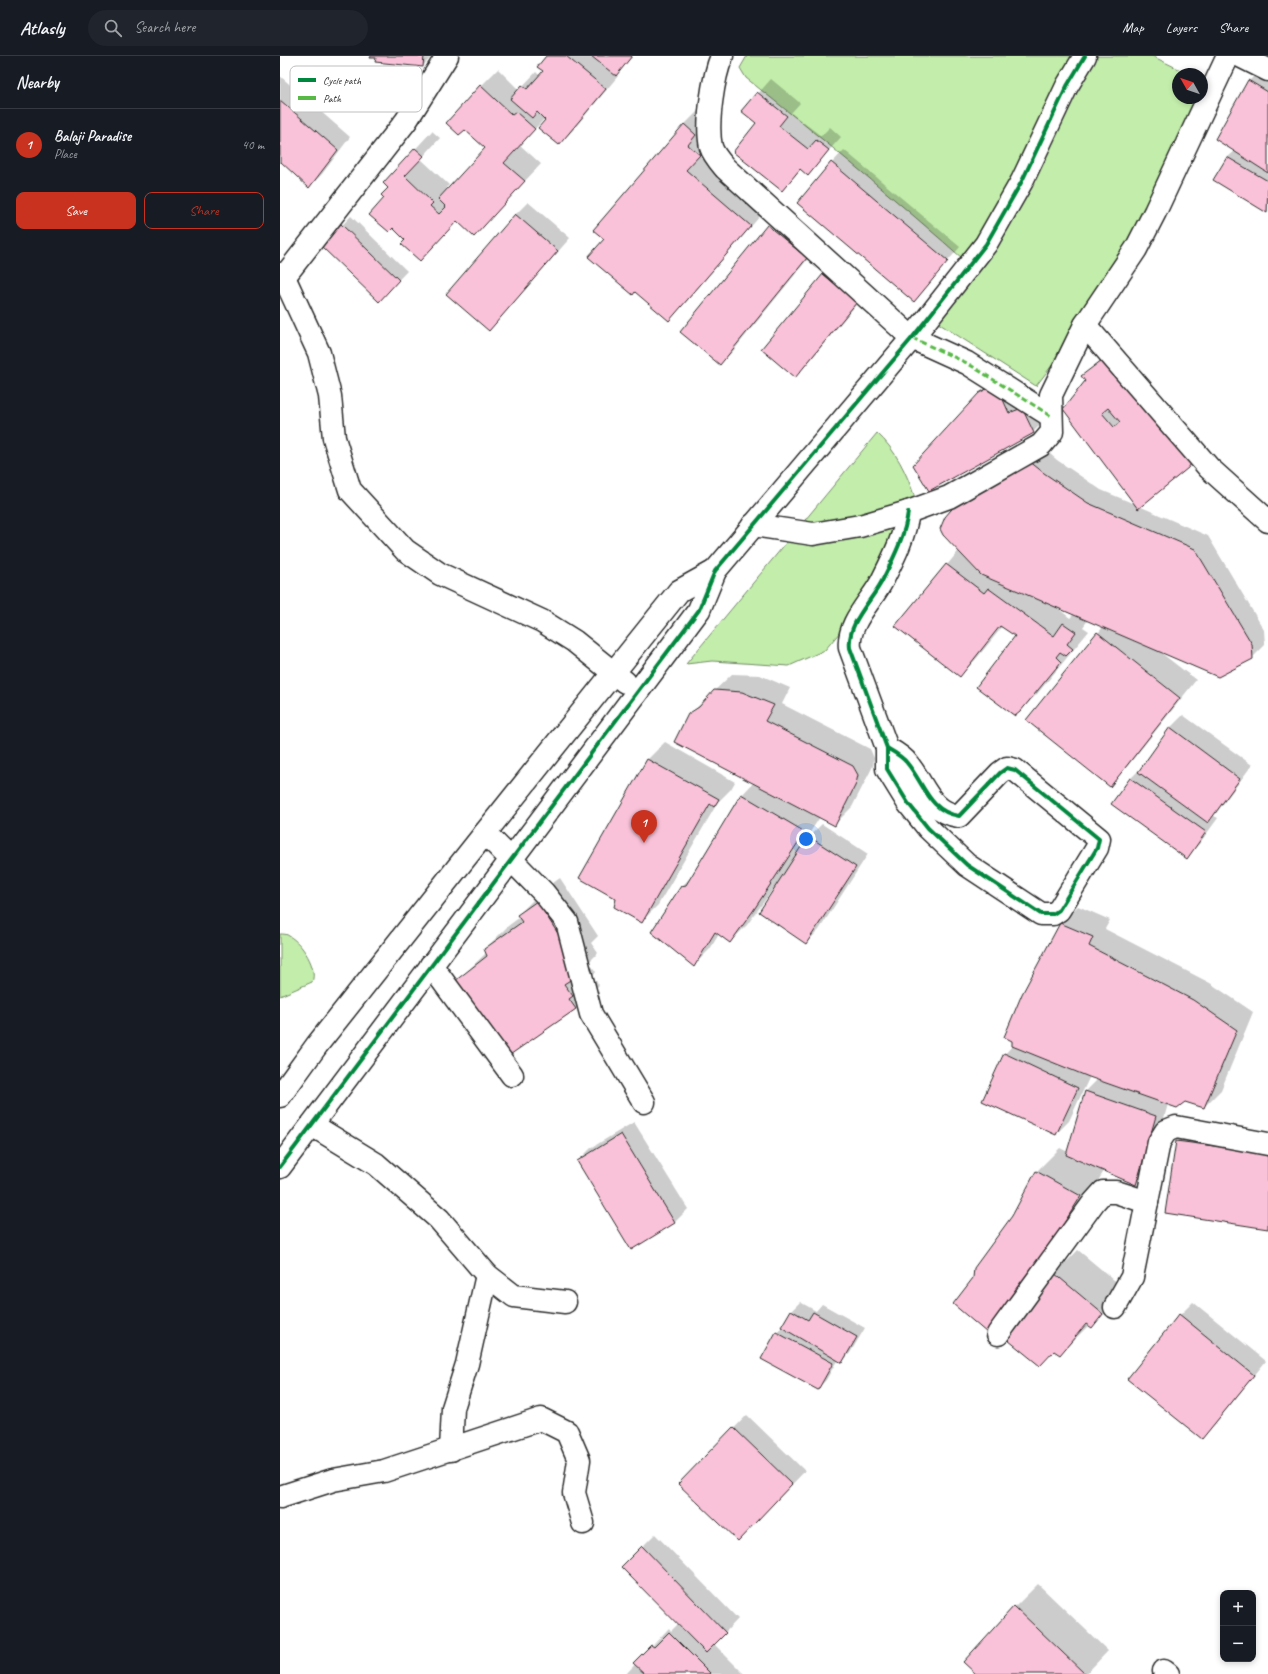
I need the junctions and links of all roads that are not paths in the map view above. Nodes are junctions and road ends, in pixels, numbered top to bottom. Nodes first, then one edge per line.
1 (447, 56) edge
2 (722, 56) edge
3 (1085, 56) edge
4 (1228, 56) edge
5 (1240, 56) edge
6 (1268, 70) edge
7 (422, 96) edge
8 (412, 112) edge
9 (282, 276) edge
10 (1085, 326) junction
11 (912, 338) junction
12 (1051, 416) junction
13 (908, 512) junction
14 (1268, 521) edge
15 (753, 526) junction
16 (715, 571) junction
17 (613, 673) junction
18 (637, 692) junction
19 (887, 748) junction
20 (484, 833) junction
21 (510, 859) junction
22 (432, 965) junction
23 (512, 1075) dead end
24 (280, 1096) edge
25 (644, 1102) dead end
26 (312, 1125) junction
27 (1268, 1144) edge
28 (280, 1168) edge
29 (1147, 1202) junction
30 (487, 1275) junction
31 (566, 1302) dead end
32 (1115, 1307) dead end
33 (998, 1334) dead end
34 (451, 1450) junction
35 (280, 1497) edge
36 (583, 1523) dead end

1 - 7 street
2 - 11 street
3 - 11 street
4 - 10 street
5 - 6 street
8 - 9 street
9 - 17 street
10 - 12 street
10 - 14 street
11 - 12 street
11 - 15 street
12 - 13 street
13 - 15 street
13 - 19 street
15 - 16 street
16 - 17 street
16 - 18 street
17 - 18 street
17 - 20 street
18 - 21 street
19 - 19 street
20 - 21 street
20 - 24 street
21 - 22 street
21 - 25 street
22 - 23 street
22 - 26 street
26 - 28 street
26 - 30 street
27 - 29 street
29 - 32 street
29 - 33 street
30 - 31 street
30 - 34 street
34 - 35 street
34 - 36 street

